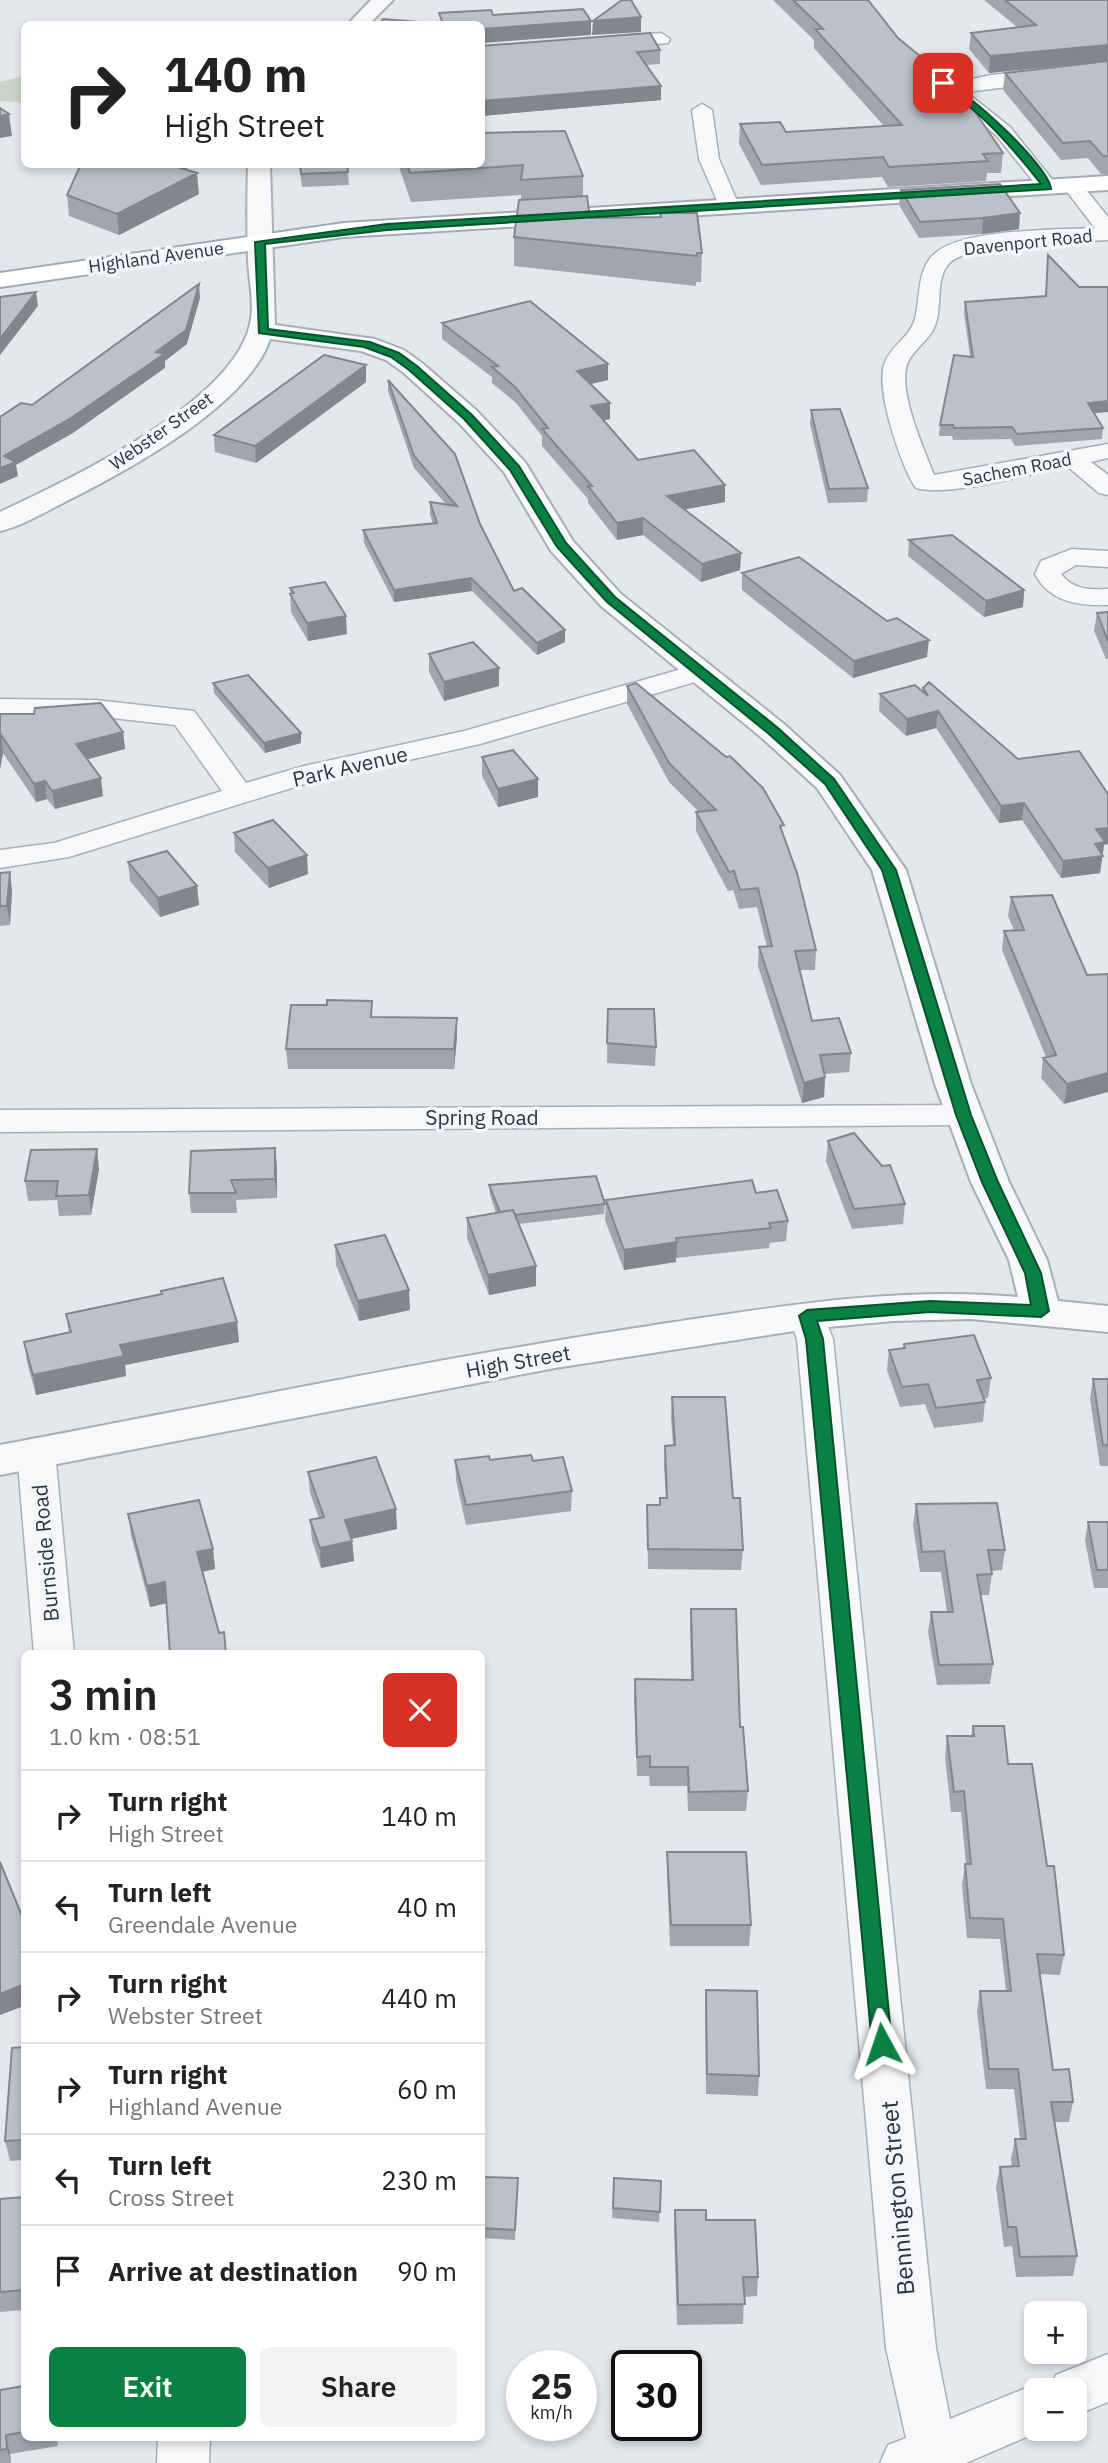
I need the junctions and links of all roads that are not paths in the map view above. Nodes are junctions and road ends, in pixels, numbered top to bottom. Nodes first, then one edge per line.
1 (383, 0) edge
2 (361, 21) edge
3 (661, 39) dead end
4 (592, 44) edge
5 (912, 58) edge
6 (1108, 69) edge
7 (952, 89) junction
8 (702, 110) dead end
9 (259, 168) edge
10 (1108, 183) edge
11 (1072, 185) junction
12 (1048, 187) junction
13 (729, 208) junction
14 (1108, 232) edge
15 (260, 242) junction
16 (0, 280) edge
17 (263, 331) junction
18 (1108, 451) edge
19 (1073, 458) junction
20 (925, 483) joint
21 (1108, 488) edge
22 (0, 523) edge
23 (1108, 559) edge
24 (1108, 597) edge
25 (699, 672) junction
26 (0, 708) edge
27 (240, 795) junction
28 (0, 859) edge
29 (964, 1115) junction
30 (0, 1121) edge
31 (1041, 1311) junction
32 (807, 1316) junction
33 (1108, 1319) edge
34 (18, 1456) edge
35 (53, 1650) edge
36 (1108, 2378) edge
37 (1087, 2387) edge
38 (1024, 2413) edge
39 (184, 2441) edge
40 (921, 2457) edge
41 (183, 2463) edge

1 - 2 street
3 - 4 street
5 - 7 street
6 - 7 street
7 - 12 street
8 - 13 street
9 - 15 street
10 - 11 main road, Highland Avenue
11 - 12 main road, Highland Avenue
11 - 14 street
12 - 13 main road, Highland Avenue
13 - 15 main road, Highland Avenue
14 - 20 street, Davenport Road
15 - 16 main road, Highland Avenue
15 - 17 street
17 - 22 street, Webster Street
17 - 25 street
18 - 19 street, Sachem Road
19 - 20 street, Sachem Road
19 - 21 street
23 - 24 street
25 - 27 street, Park Avenue
25 - 29 street
26 - 27 street
27 - 28 street, Park Avenue
29 - 30 street, Spring Road
29 - 31 street
31 - 32 street, High Street
31 - 33 street, High Street
32 - 34 street, High Street
32 - 40 street, Bennington Street
34 - 35 street, Burnside Road
36 - 37 street
38 - 40 street
39 - 41 street

